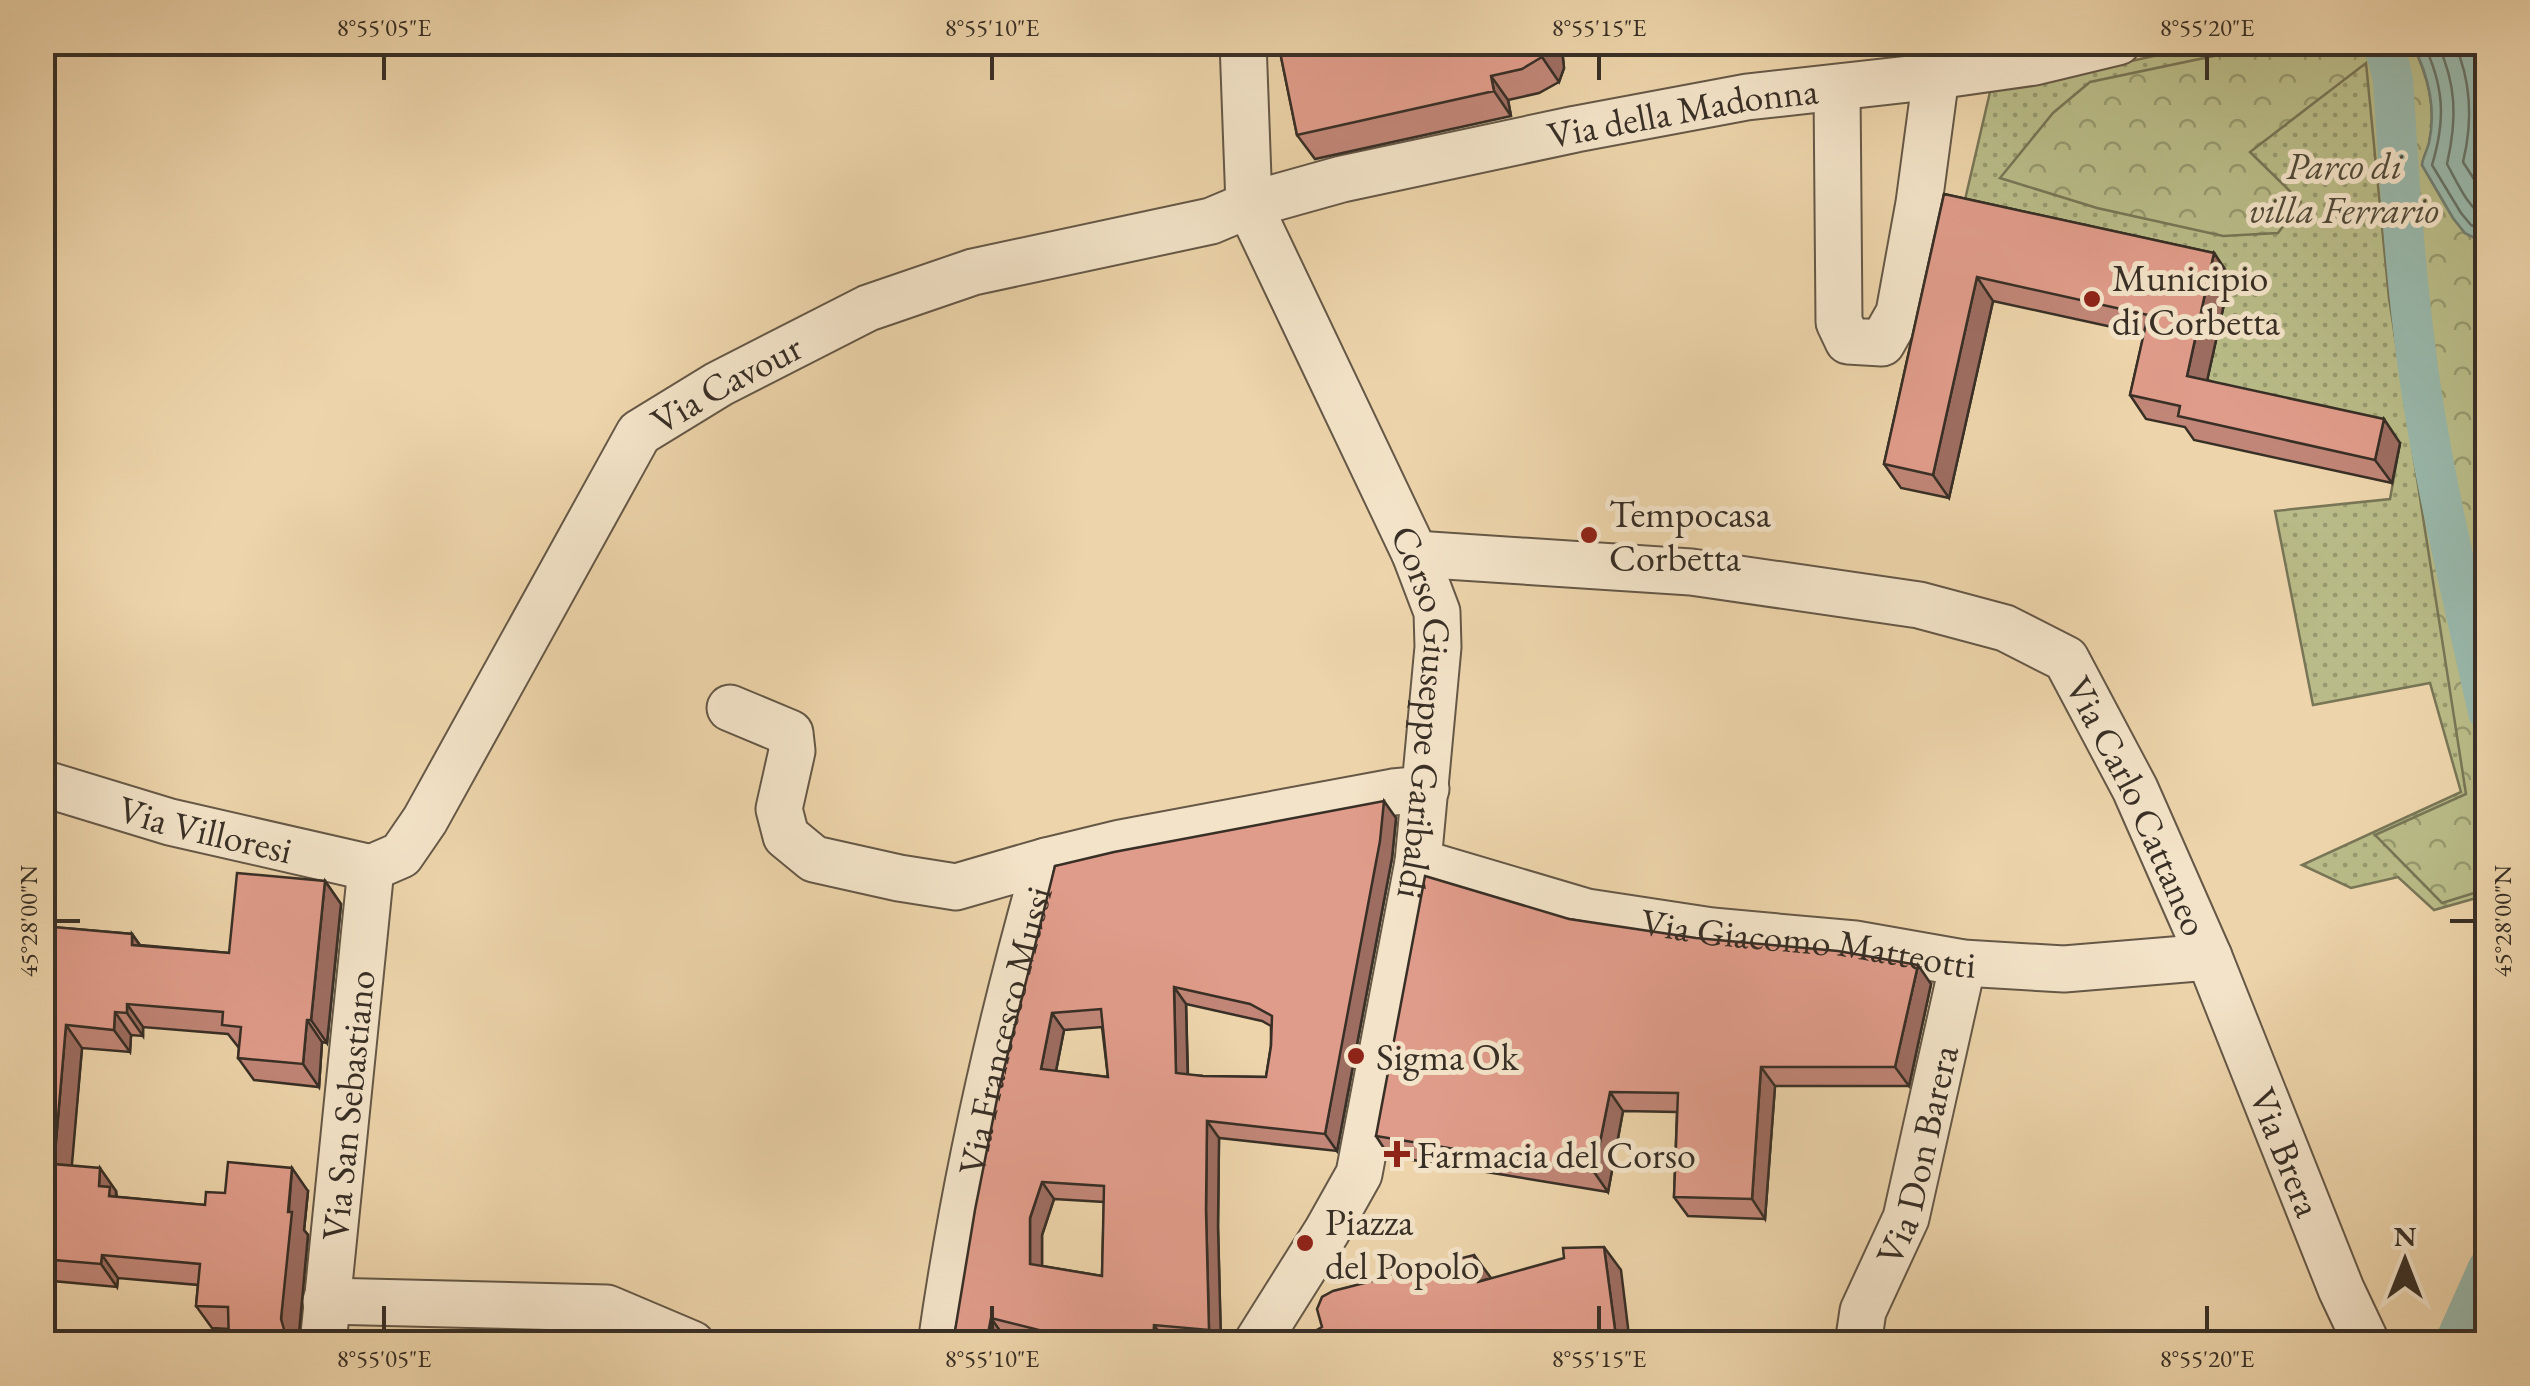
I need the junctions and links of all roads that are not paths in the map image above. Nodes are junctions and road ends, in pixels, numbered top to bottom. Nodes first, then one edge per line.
1 (1243, 42) edge
2 (2118, 42) edge
3 (1936, 76) junction
4 (1838, 88) junction
5 (1249, 205) junction
6 (1414, 554) junction
7 (730, 708) dead end
8 (42, 783) edge
9 (1426, 789) junction
10 (1046, 861) junction
11 (1418, 862) junction
12 (371, 868) junction
13 (2208, 957) junction
14 (1964, 963) junction
15 (324, 1322) edge
16 (692, 1344) edge
17 (942, 1344) edge
18 (1256, 1344) edge
19 (1858, 1344) edge
20 (2367, 1344) edge

1 - 5 street
2 - 3 street, Via della Madonna
3 - 4 street, Via della Madonna
3 - 4 street
4 - 5 street, Via della Madonna
5 - 6 street, Corso Giuseppe Garibaldi
5 - 12 street, Via Cavour
6 - 9 street, Corso Giuseppe Garibaldi
6 - 13 street, Via Carlo Cattaneo
7 - 10 street
8 - 12 street, Via Villoresi
9 - 10 street, Via Francesco Mussi
9 - 11 street, Corso Giuseppe Garibaldi
10 - 17 street, Via Francesco Mussi
11 - 14 street, Via Giacomo Matteotti
11 - 18 street, Corso Giuseppe Garibaldi
12 - 15 street, Via San Sebastiano
13 - 14 street, Via Giacomo Matteotti
13 - 20 street, Via Brera
14 - 19 street, Via Don Barera
15 - 16 street

